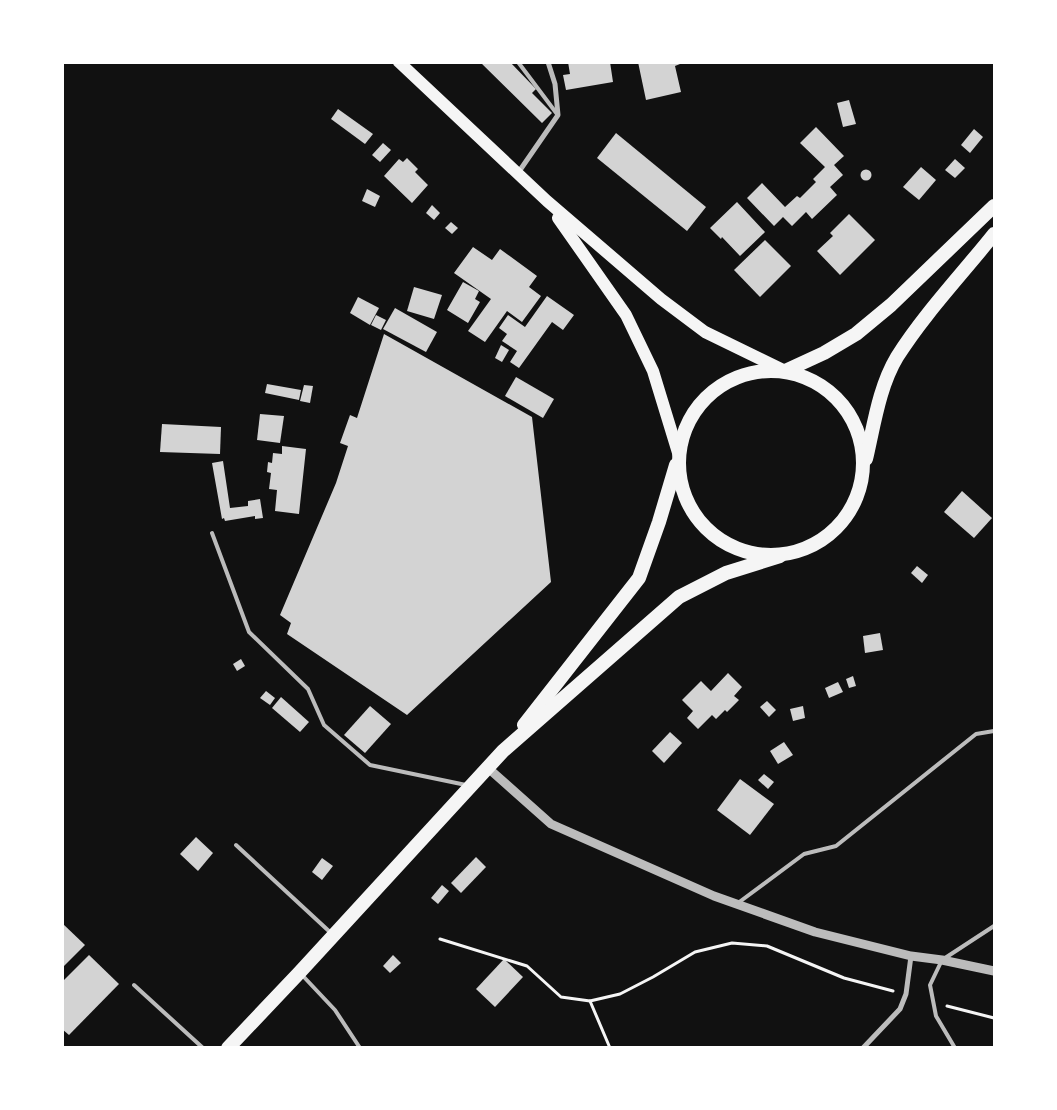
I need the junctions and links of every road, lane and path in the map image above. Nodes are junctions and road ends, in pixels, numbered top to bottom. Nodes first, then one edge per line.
1 (399, 62) edge
2 (518, 62) edge
3 (548, 62) edge
4 (558, 115) junction
5 (518, 174) junction
6 (547, 201) junction
7 (994, 206) edge
8 (994, 234) edge
9 (785, 371) junction
10 (679, 456) junction
11 (862, 474) junction
12 (212, 533) dead end
13 (780, 556) junction
14 (994, 731) edge
15 (504, 751) junction
16 (488, 768) junction
17 (471, 786) junction
18 (236, 845) dead end
19 (736, 905) junction
20 (994, 926) edge
21 (333, 935) junction
22 (440, 939) dead end
23 (911, 956) junction
24 (942, 960) junction
25 (994, 971) edge
26 (299, 973) junction
27 (134, 985) dead end
28 (906, 994) junction
29 (590, 1001) junction
30 (941, 1004) dead end
31 (994, 1018) edge
32 (203, 1048) edge
33 (228, 1048) edge
34 (360, 1048) edge
35 (610, 1048) edge
36 (863, 1048) edge
37 (955, 1048) edge

1 - 5 main road
2 - 4 lane
3 - 4 street
4 - 5 street
5 - 6 main road
6 - 9 main road
6 - 10 main road
7 - 9 highway
8 - 11 highway
9 - 10 highway
9 - 11 highway
10 - 13 highway
10 - 15 highway
11 - 13 highway
12 - 17 lane
13 - 15 highway
14 - 19 lane
15 - 16 highway
16 - 17 highway
16 - 19 street
17 - 21 highway
18 - 21 lane
19 - 23 street
20 - 24 lane
21 - 26 highway
22 - 29 path
23 - 24 street
23 - 28 street
24 - 25 street
24 - 37 lane
26 - 33 highway
26 - 34 lane
27 - 32 lane
28 - 29 path
28 - 36 street
29 - 35 path
30 - 31 path

